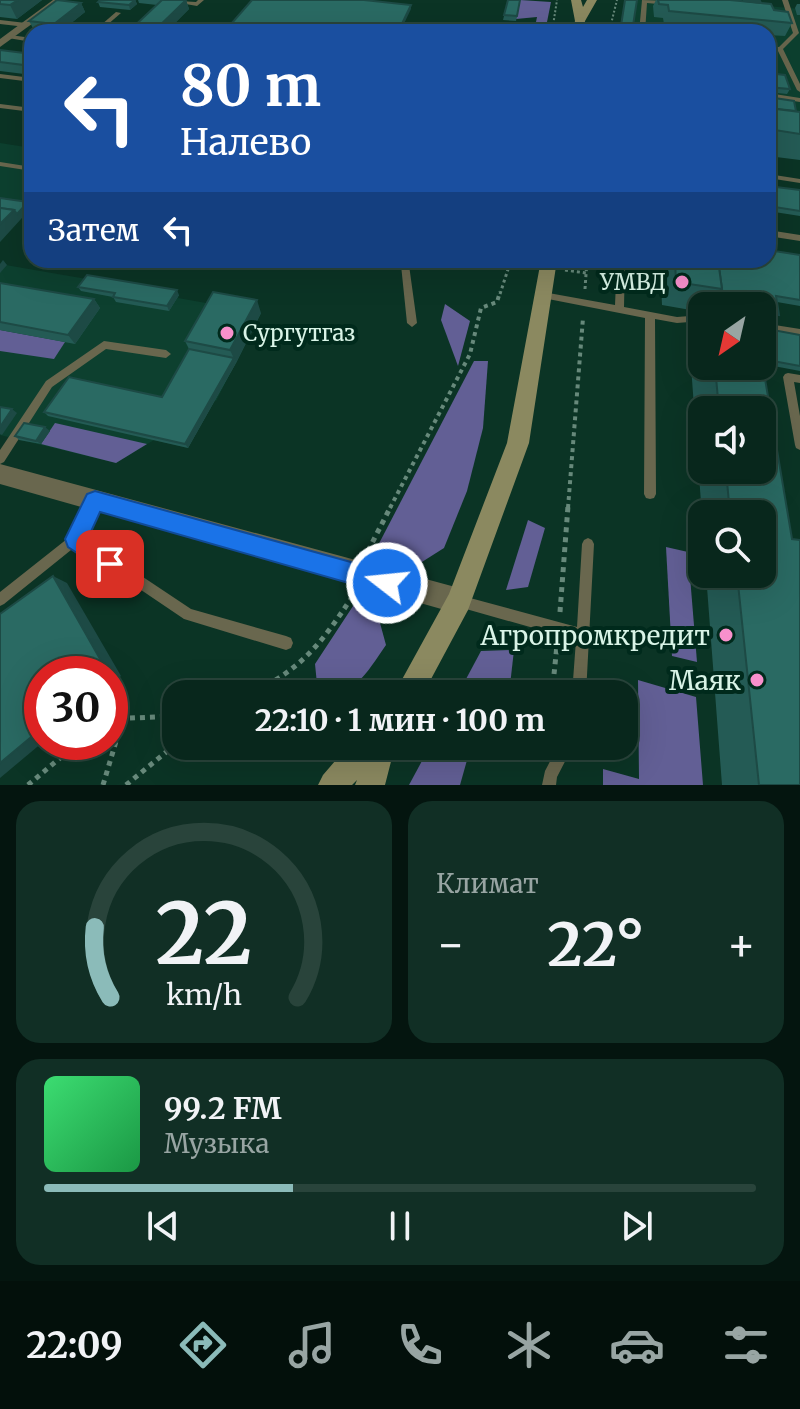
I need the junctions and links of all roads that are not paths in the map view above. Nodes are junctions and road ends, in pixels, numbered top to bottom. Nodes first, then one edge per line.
1 (60, 0) edge
2 (166, 0) edge
3 (201, 0) edge
4 (576, 0) edge
5 (592, 0) edge
6 (785, 0) edge
7 (683, 4) edge
8 (118, 13) edge
9 (0, 22) edge
10 (27, 24) edge
11 (105, 24) edge
12 (579, 24) edge
13 (580, 24) edge
14 (643, 24) edge
15 (24, 25) edge
16 (24, 27) edge
17 (5, 41) edge
18 (776, 49) edge
19 (780, 49) junction
20 (0, 76) edge
21 (24, 79) edge
22 (800, 90) edge
23 (776, 96) edge
24 (800, 100) edge
25 (0, 106) edge
26 (24, 109) edge
27 (0, 164) edge
28 (24, 168) edge
29 (776, 177) edge
30 (800, 181) edge
31 (776, 234) edge
32 (800, 238) edge
33 (405, 268) edge
34 (548, 268) edge
35 (621, 268) edge
36 (543, 295) junction
37 (619, 309) junction
38 (650, 315) junction
39 (688, 319) edge
40 (412, 323) dead end
41 (776, 329) edge
42 (800, 333) edge
43 (166, 354) dead end
44 (800, 379) edge
45 (800, 445) edge
46 (0, 459) edge
47 (0, 474) edge
48 (650, 494) dead end
49 (95, 501) junction
50 (76, 539) junction
51 (588, 544) dead end
52 (0, 600) edge
53 (459, 601) junction
54 (582, 635) junction
55 (286, 643) dead end
56 (416, 680) edge
57 (580, 680) edge
58 (355, 760) edge
59 (377, 760) edge
60 (559, 760) edge
61 (333, 785) edge
62 (370, 785) edge
63 (549, 785) edge

1 - 10 street
2 - 3 lane
4 - 12 main road
5 - 13 main road
6 - 19 lane
7 - 14 lane
8 - 11 lane
9 - 15 lane
16 - 17 street
18 - 19 lane
19 - 22 lane
20 - 21 lane
23 - 24 lane
25 - 26 lane
27 - 28 lane
29 - 30 lane
31 - 32 lane
33 - 40 lane
34 - 36 main road
35 - 37 lane
36 - 37 lane
36 - 53 main road
37 - 38 lane
38 - 39 lane
38 - 48 lane
41 - 42 lane
43 - 46 lane
44 - 45 lane
47 - 49 street
49 - 50 lane
49 - 53 street
50 - 52 lane
50 - 55 lane
51 - 54 lane
53 - 54 lane
53 - 56 main road
54 - 57 lane
58 - 61 main road
59 - 62 main road
60 - 63 lane

